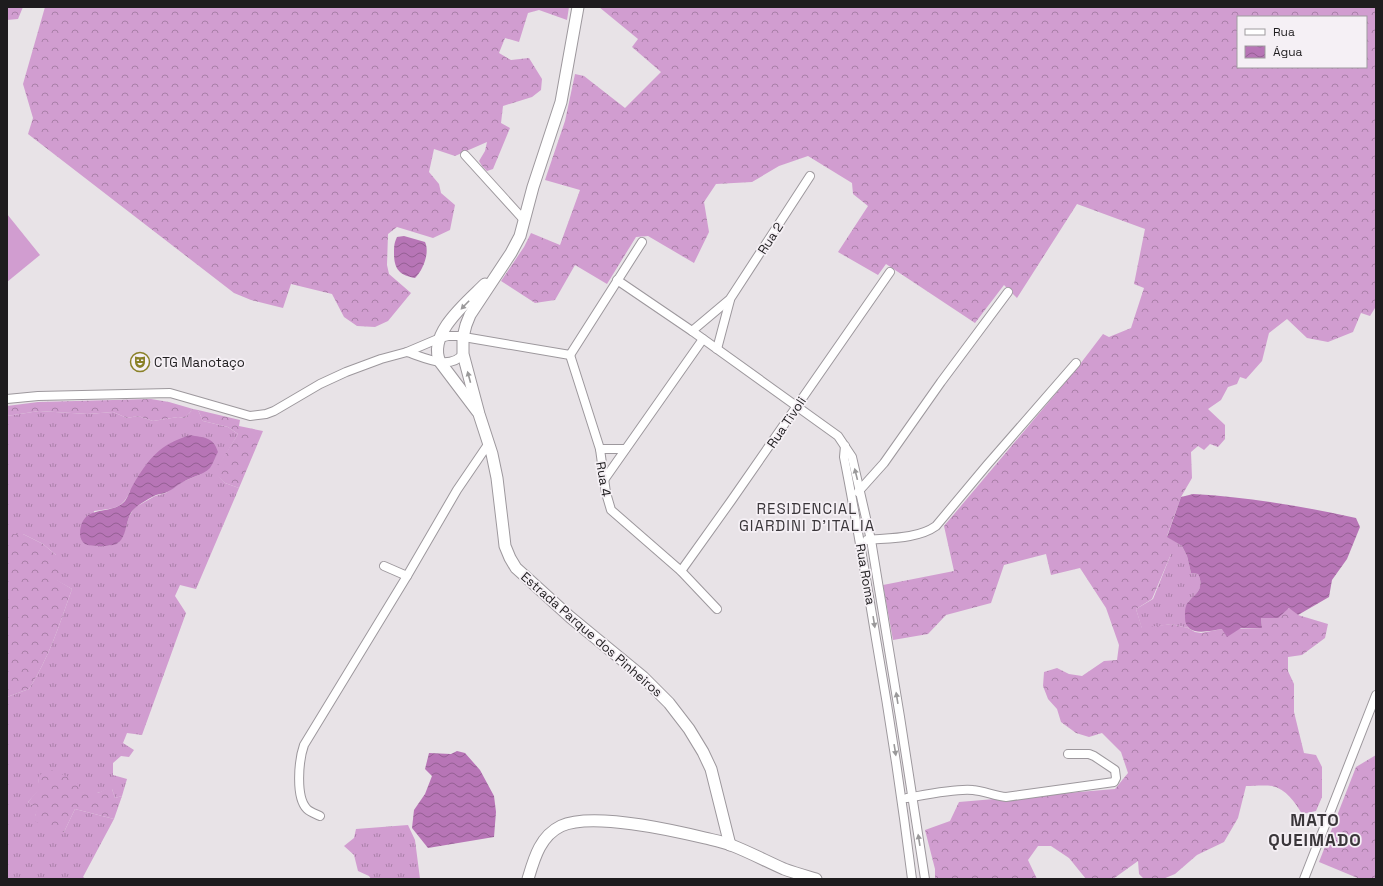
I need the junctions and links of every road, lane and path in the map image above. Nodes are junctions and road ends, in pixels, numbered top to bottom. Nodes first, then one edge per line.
1 (578, 7) edge
2 (465, 155) dead end
3 (810, 176) dead end
4 (524, 220) junction
5 (642, 242) dead end
6 (502, 267) junction
7 (890, 272) dead end
8 (617, 280) junction
9 (1008, 292) dead end
10 (730, 299) junction
11 (692, 331) junction
12 (463, 337) junction
13 (440, 338) junction
14 (703, 339) junction
15 (717, 349) junction
16 (407, 352) junction
17 (463, 354) junction
18 (570, 355) junction
19 (440, 362) junction
20 (1076, 363) dead end
21 (7, 399) edge
22 (796, 406) junction
23 (479, 414) junction
24 (489, 443) junction
25 (845, 446) junction
26 (625, 449) junction
27 (600, 450) junction
28 (604, 480) junction
29 (860, 491) junction
30 (852, 496) junction
31 (871, 540) junction
32 (860, 541) junction
33 (384, 566) dead end
34 (681, 571) junction
35 (407, 576) junction
36 (717, 609) dead end
37 (1376, 695) edge
38 (900, 717) junction
39 (890, 719) junction
40 (1068, 754) dead end
41 (912, 797) junction
42 (902, 799) junction
43 (320, 816) dead end
44 (730, 844) junction
45 (799, 876) edge
46 (528, 879) edge
47 (816, 879) edge
48 (912, 879) edge
49 (925, 879) edge
50 (1304, 879) edge

1 - 4 street, Estrada Parque dos Pinheiros
2 - 4 street
3 - 10 street, Rua 2
4 - 6 street, Estrada Parque dos Pinheiros
5 - 8 street
6 - 12 street, Estrada Parque dos Pinheiros
6 -> 13 street, Estrada Parque dos Pinheiros
7 - 22 street, Rua Tivoli
8 - 11 street
8 - 18 street
9 - 29 street
10 - 11 street, Rua 2
10 - 15 street, Rua 2
11 - 14 street
12 - 13 street
12 - 17 street, Estrada Parque dos Pinheiros
12 - 18 street
13 - 16 street
13 - 19 street, Estrada Parque dos Pinheiros
14 - 15 street
14 - 26 street
15 - 22 street
16 - 19 street
16 - 21 street
17 - 19 street
23 -> 17 street, Estrada Parque dos Pinheiros
18 - 27 street, Rua 4
19 - 23 street, Estrada Parque dos Pinheiros
20 - 31 street
22 - 25 street
22 - 34 street, Rua Tivoli
23 - 24 street, Estrada Parque dos Pinheiros
24 - 35 street
24 - 44 street, Estrada Parque dos Pinheiros
29 -> 25 street, Rua Roma
25 - 30 street, Rua Roma
26 - 27 street
26 - 28 street
27 - 28 street, Rua 4
28 - 34 street, Rua 4
29 - 30 street
29 - 31 street, Rua Roma
30 - 32 street, Rua Roma
31 - 32 street
38 -> 31 street, Rua Roma
32 -> 39 street, Rua Roma
33 - 35 street
34 - 36 street, Rua 4
35 - 43 street
37 - 50 street
38 - 39 street
38 - 41 street, Rua Roma
39 -> 42 street, Rua Roma
40 - 41 street
41 - 42 street
49 -> 41 street, Rua Roma
42 - 48 street, Rua Roma
44 - 45 street
44 - 46 street
45 - 47 street

